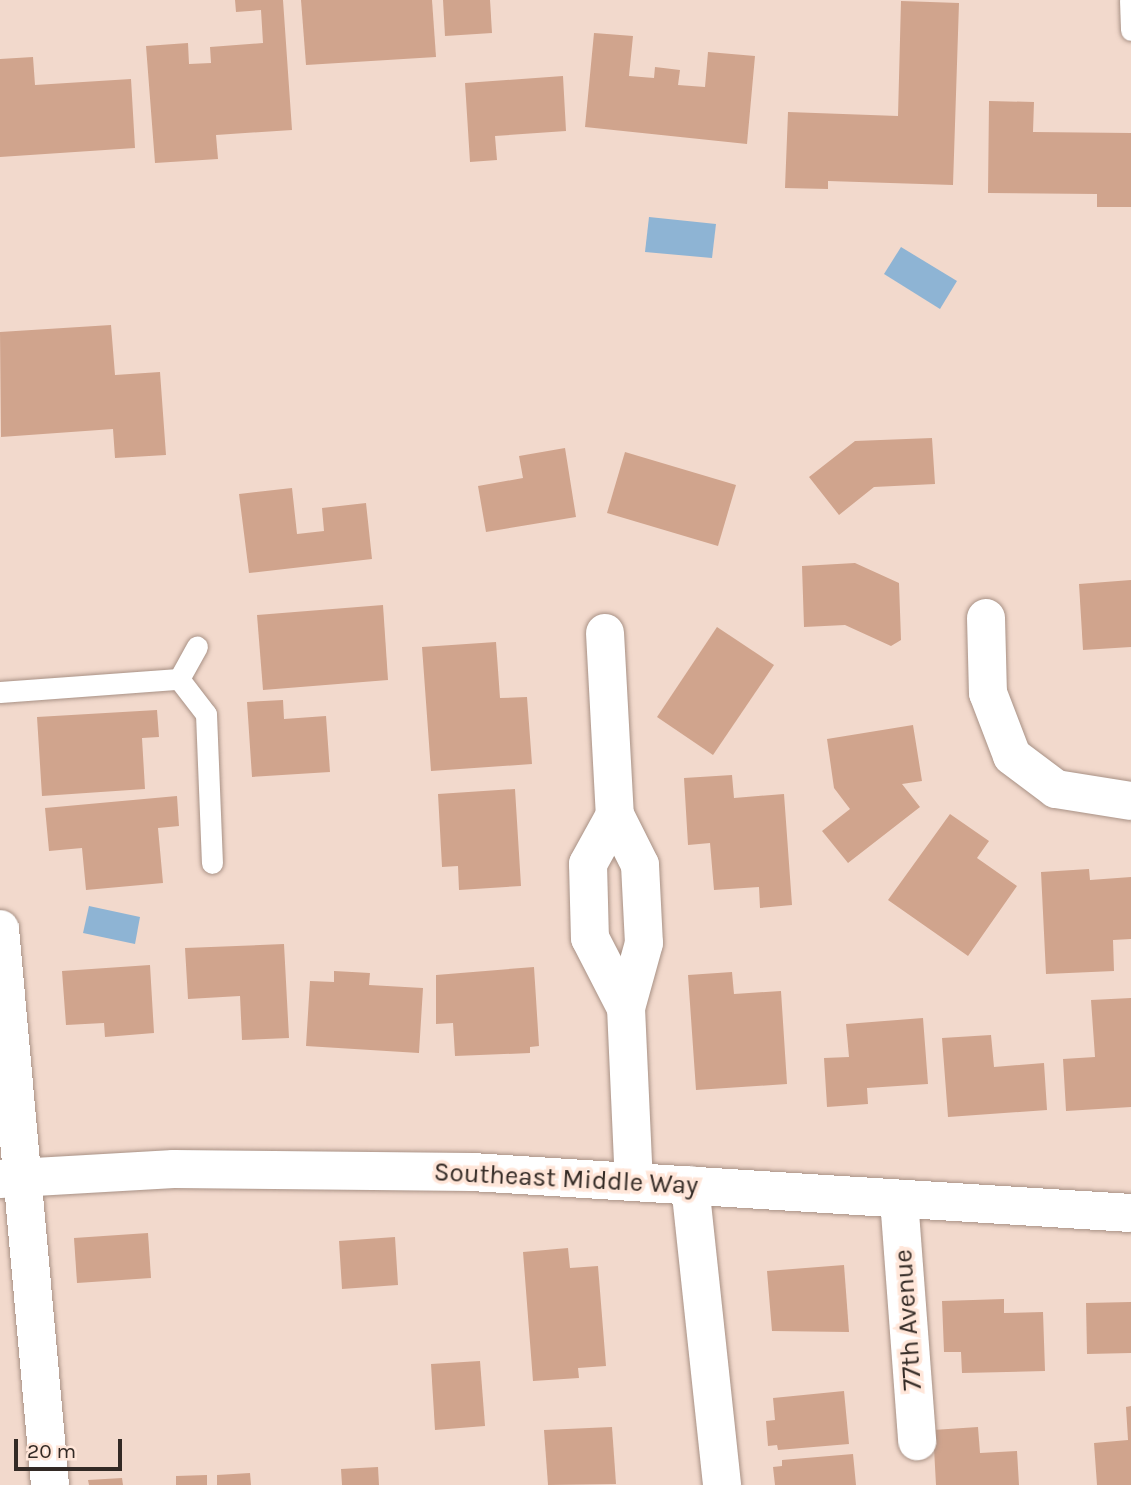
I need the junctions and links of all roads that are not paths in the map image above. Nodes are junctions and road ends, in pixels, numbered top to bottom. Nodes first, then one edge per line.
1 (1130, 0) edge
2 (1131, 30) edge
3 (986, 618) dead end
4 (604, 634) dead end
5 (197, 647) dead end
6 (179, 679) junction
7 (0, 692) edge
8 (1131, 801) edge
9 (615, 815) junction
10 (212, 863) dead end
11 (0, 929) edge
12 (626, 1008) junction
13 (3, 1018) edge
14 (9, 1178) edge
15 (634, 1181) junction
16 (690, 1185) junction
17 (900, 1199) junction
18 (1131, 1213) edge
19 (917, 1441) dead end
20 (50, 1485) edge
21 (722, 1485) edge

1 - 2 lane
3 - 8 street
4 - 9 street
5 - 6 lane
6 - 7 lane
6 - 10 lane
9 - 12 street
9 - 12 street
11 - 13 street
12 - 15 street
13 - 14 street
14 - 15 street, Southeast Middle Way
14 - 20 street
15 - 16 street, Southeast Middle Way
16 - 17 street, Southeast Middle Way
16 - 21 street
17 - 18 street, Southeast Middle Way
17 - 19 street, 77th Avenue

